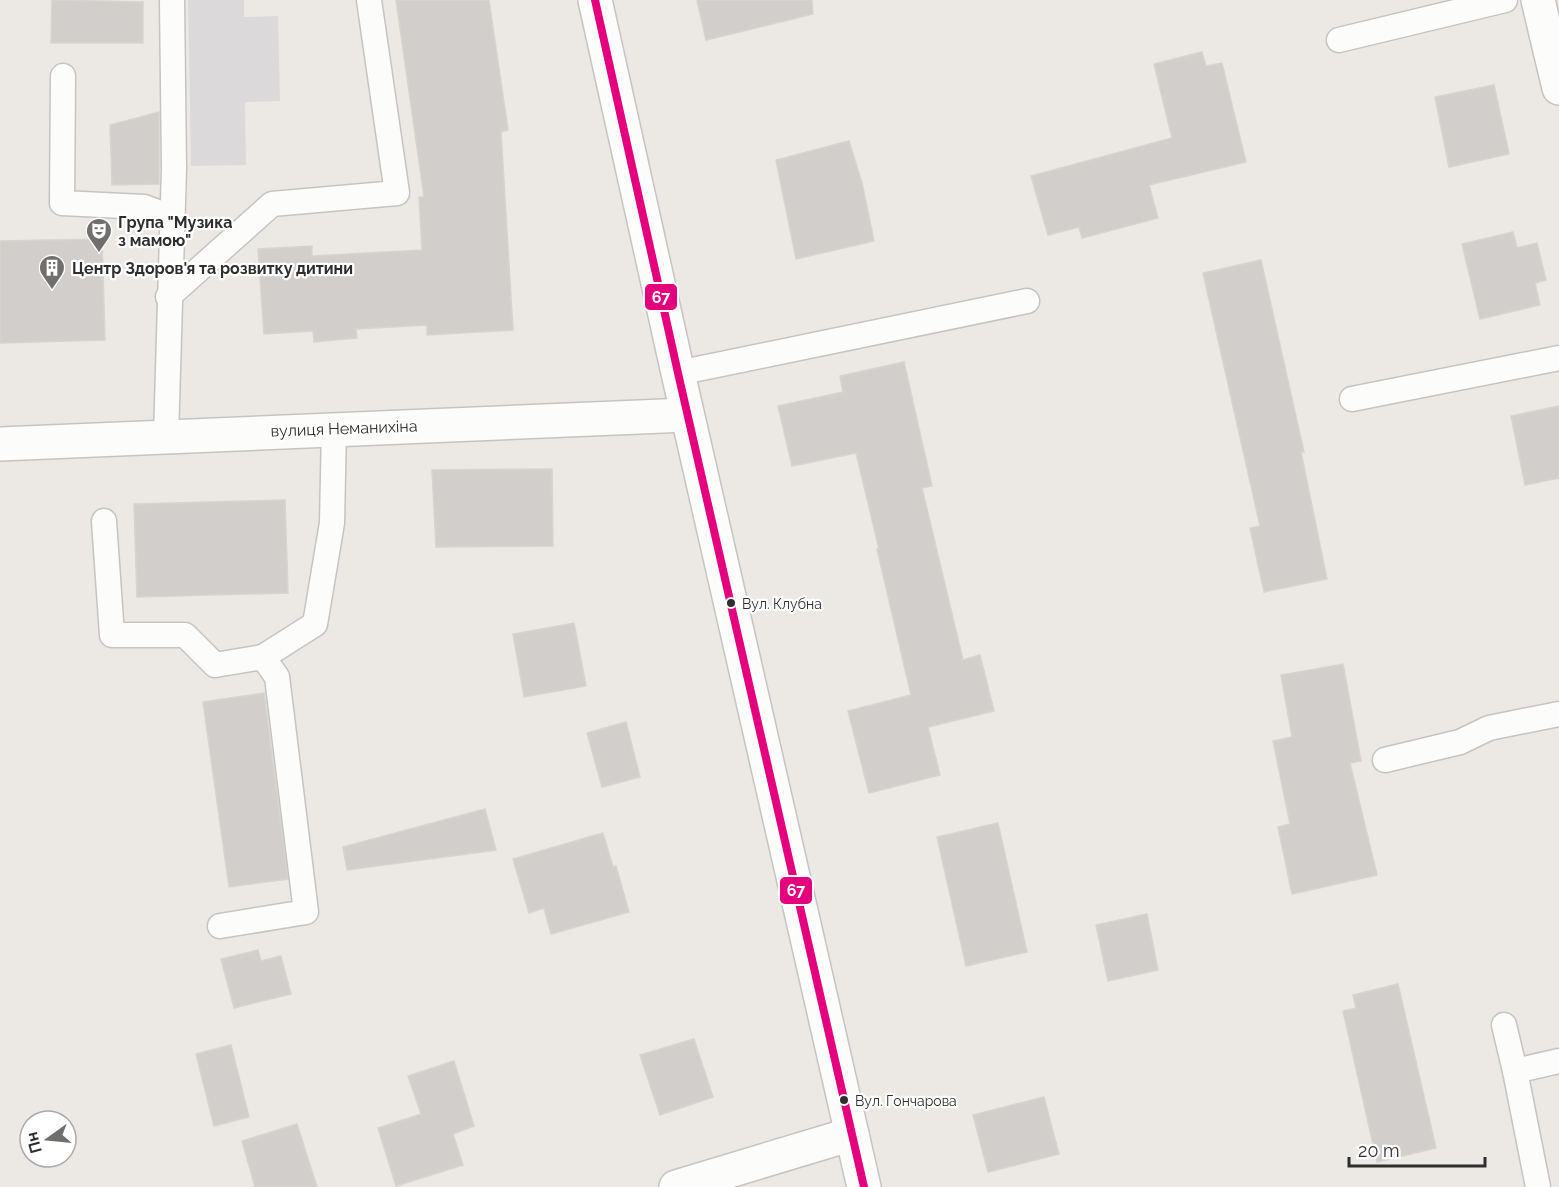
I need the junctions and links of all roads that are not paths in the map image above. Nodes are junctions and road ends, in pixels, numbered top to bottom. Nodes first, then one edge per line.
1 (172, 0) edge
2 (369, 0) edge
3 (595, 0) edge
4 (1505, 0) edge
5 (1538, 0) edge
6 (1339, 40) dead end
7 (63, 76) dead end
8 (1559, 88) edge
9 (171, 217) junction
10 (168, 297) junction
11 (1027, 301) dead end
12 (1559, 358) edge
13 (678, 373) junction
14 (1352, 399) dead end
15 (687, 415) junction
16 (334, 428) junction
17 (166, 437) junction
18 (0, 444) edge
19 (104, 521) dead end
20 (262, 657) junction
21 (1559, 714) edge
22 (1385, 759) dead end
23 (220, 926) dead end
24 (1504, 1025) dead end
25 (1559, 1061) edge
26 (1515, 1071) junction
27 (852, 1134) junction
28 (676, 1187) edge
29 (864, 1187) edge
30 (1538, 1187) edge

1 - 9 lane
2 - 10 lane
3 - 13 street
4 - 6 lane
5 - 8 street
7 - 9 lane
9 - 10 lane
10 - 17 lane
11 - 13 lane
12 - 14 lane
13 - 15 street
15 - 16 street, вулиця Неманихіна
15 - 27 street
16 - 17 street, вулиця Неманихіна
16 - 20 lane
17 - 18 street, вулиця Неманихіна
19 - 20 lane
20 - 23 lane
21 - 22 lane
24 - 26 lane
25 - 26 lane
26 - 30 lane
27 - 28 street
27 - 29 street

